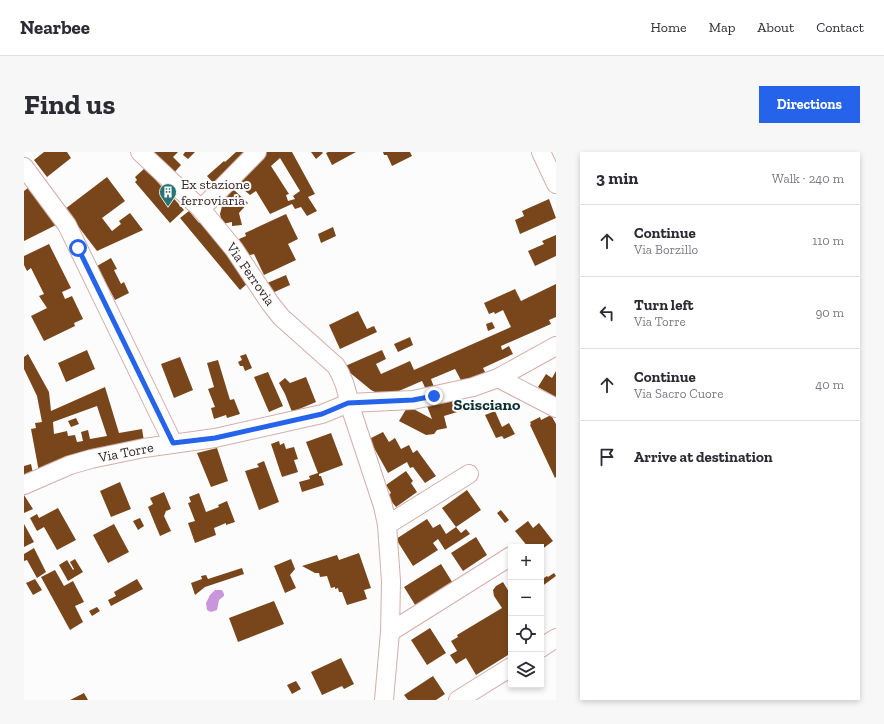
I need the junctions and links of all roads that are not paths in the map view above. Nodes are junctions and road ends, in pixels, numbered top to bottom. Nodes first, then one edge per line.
1 (140, 152) edge
2 (257, 152) edge
3 (541, 152) edge
4 (24, 167) edge
5 (556, 184) edge
6 (201, 209) junction
7 (556, 346) edge
8 (498, 378) junction
9 (348, 403) junction
10 (556, 408) edge
11 (173, 443) junction
12 (469, 474) dead end
13 (24, 485) edge
14 (387, 525) junction
15 (508, 558) edge
16 (390, 632) junction
17 (556, 638) edge
18 (544, 646) edge
19 (508, 669) edge
20 (384, 700) edge
21 (458, 700) edge

1 - 6 street, Via Ferrovia
2 - 6 street
3 - 5 street
4 - 11 street
6 - 9 street, Via Ferrovia
7 - 8 street
8 - 9 street
8 - 10 street
9 - 11 street, Via Torre
9 - 14 street, Via Ferrovia
11 - 13 street, Via Torre
12 - 14 street
14 - 16 street, Via Ferrovia
15 - 16 street
16 - 20 street, Via Ferrovia
17 - 18 street
19 - 21 street

